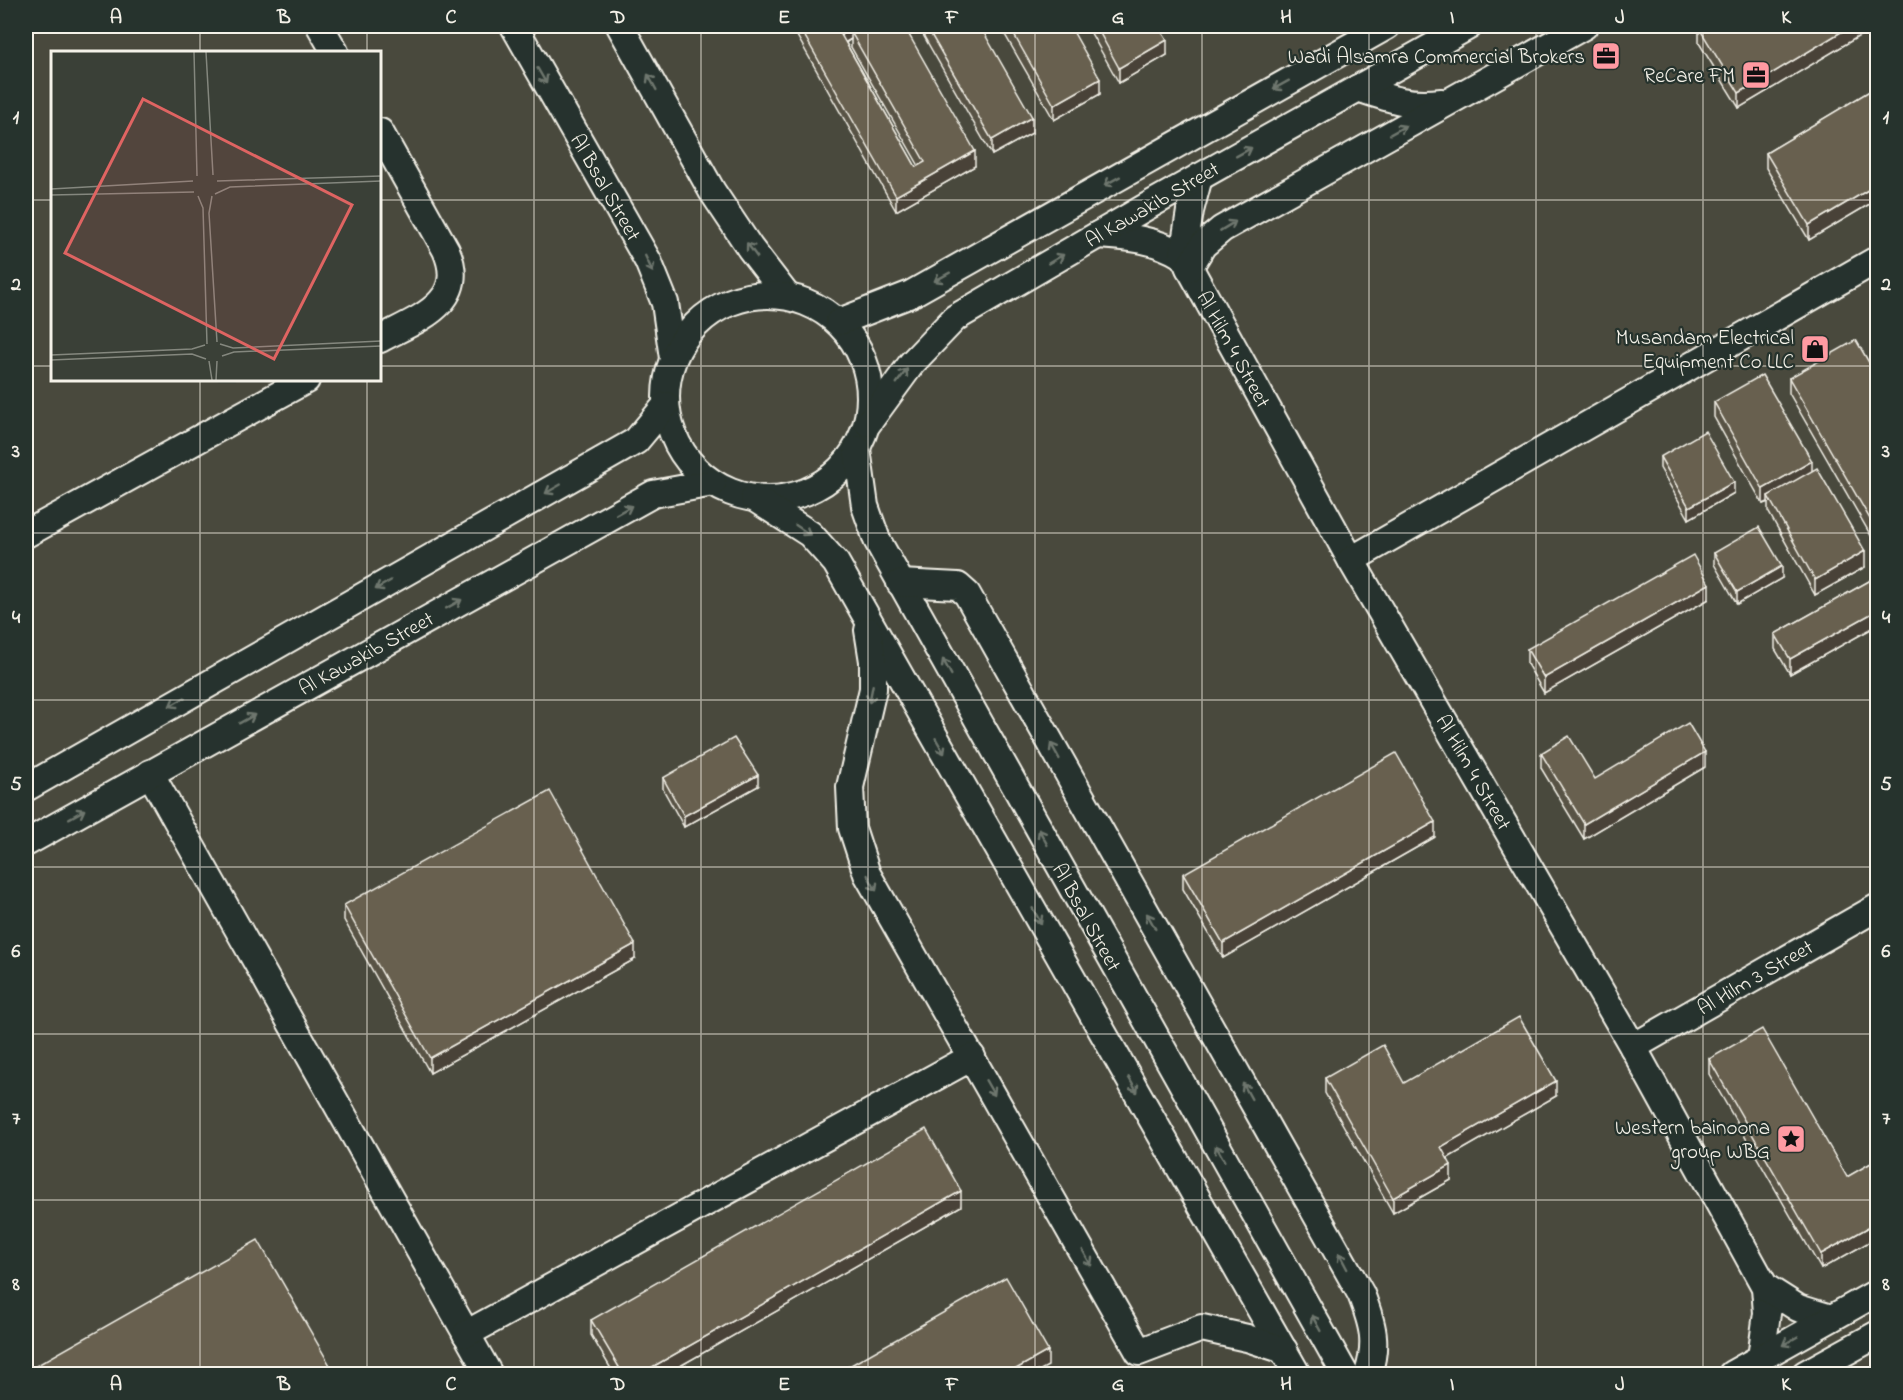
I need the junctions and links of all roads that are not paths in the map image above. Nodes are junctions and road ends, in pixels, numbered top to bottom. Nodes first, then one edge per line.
1 (320, 26) edge
2 (513, 26) edge
3 (1387, 26) edge
4 (1469, 26) edge
5 (1584, 26) edge
6 (625, 27) edge
7 (334, 51) edge
8 (1358, 88) junction
9 (1448, 102) junction
10 (381, 134) edge
11 (1199, 177) junction
12 (1098, 235) junction
13 (1878, 260) edge
14 (1186, 262) junction
15 (787, 296) junction
16 (839, 322) junction
17 (381, 338) edge
18 (673, 358) junction
19 (304, 381) edge
20 (666, 405) junction
21 (868, 423) junction
22 (856, 449) junction
23 (713, 483) junction
24 (754, 498) junction
25 (26, 534) edge
26 (1352, 560) junction
27 (900, 583) junction
28 (866, 615) junction
29 (150, 773) junction
30 (26, 788) edge
31 (26, 843) edge
32 (1878, 907) edge
33 (1633, 1047) junction
34 (972, 1057) junction
35 (1765, 1287) junction
36 (1878, 1292) edge
37 (1831, 1318) junction
38 (466, 1334) junction
39 (1878, 1334) edge
40 (1284, 1350) junction
41 (1761, 1358) junction
42 (489, 1374) edge
43 (1297, 1374) edge
44 (1345, 1374) edge
45 (1368, 1374) edge
46 (1732, 1374) edge
47 (1805, 1374) edge

1 - 7 street
2 -> 18 street, Al Bsal Street
3 -> 16 street, Al Kawakib Street
4 - 8 street, Al Kawakib Street
5 - 9 street
15 -> 6 street
8 - 9 street
11 -> 8 street, Al Kawakib Street
14 -> 9 street
10 - 17 street
11 - 12 street, Al Kawakib Street
11 - 14 street
12 - 14 street
21 -> 12 street, Al Kawakib Street
13 - 26 street
14 - 26 street, Al Hilm 4 Street
15 - 16 street
15 - 18 street
16 - 21 street
18 - 20 street
19 - 25 street
20 - 23 street
20 -> 30 street
21 - 22 street
22 - 24 street
22 - 27 street, Al Bsal Street
23 - 24 street
29 -> 23 street, Al Kawakib Street
24 -> 28 street, Al Bsal Street
26 - 33 street, Al Hilm 4 Street
44 -> 27 street, Al Bsal Street
45 -> 27 street
28 -> 34 street
28 -> 40 street, Al Bsal Street
31 -> 29 street, Al Kawakib Street
29 - 38 street
32 - 33 street, Al Hilm 3 Street
33 - 35 street, Al Hilm 4 Street
34 - 38 street
34 -> 40 street
35 - 37 street, Al Hilm 4 Street
35 - 41 street, Al Hilm 4 Street
36 - 37 street
37 -> 41 street
38 - 42 street
39 - 47 street
40 - 43 street, Al Bsal Street
41 - 46 street

